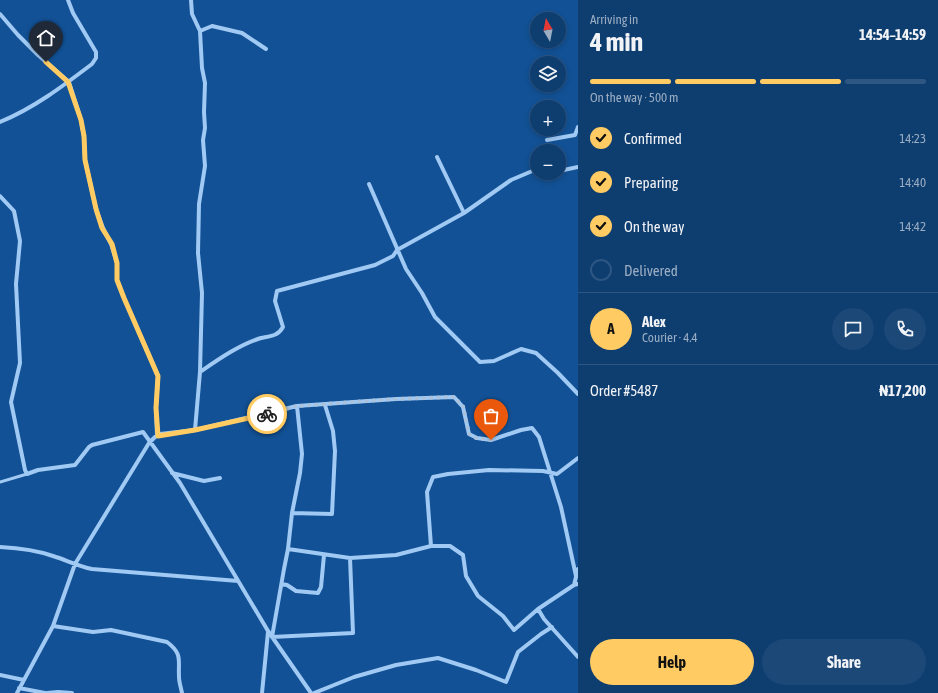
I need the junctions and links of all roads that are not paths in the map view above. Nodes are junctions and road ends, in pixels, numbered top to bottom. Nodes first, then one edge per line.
1 (68, 0) edge
2 (191, 0) edge
3 (0, 14) edge
4 (200, 31) junction
5 (266, 49) dead end
6 (68, 82) junction
7 (0, 122) edge
8 (578, 127) edge
9 (547, 140) dead end
10 (438, 157) dead end
11 (578, 167) edge
12 (566, 170) edge
13 (530, 172) edge
14 (369, 184) dead end
15 (0, 196) edge
16 (464, 213) junction
17 (397, 250) junction
18 (200, 372) junction
19 (578, 394) edge
20 (325, 405) junction
21 (297, 406) junction
22 (195, 430) junction
23 (158, 436) junction
24 (150, 443) junction
25 (578, 458) edge
26 (172, 472) junction
27 (551, 472) junction
28 (27, 474) junction
29 (220, 478) dead end
30 (0, 482) edge
31 (292, 513) junction
32 (431, 546) junction
33 (0, 547) edge
34 (288, 549) junction
35 (324, 555) junction
36 (350, 558) junction
37 (75, 564) junction
38 (578, 569) edge
39 (576, 576) junction
40 (238, 581) junction
41 (282, 584) junction
42 (576, 585) edge
43 (538, 609) junction
44 (53, 626) junction
45 (552, 627) junction
46 (268, 631) junction
47 (272, 637) junction
48 (578, 657) edge
49 (0, 675) edge
50 (24, 680) junction
51 (18, 691) edge
52 (46, 693) edge
53 (72, 693) edge
54 (182, 693) edge
55 (262, 693) edge
56 (313, 693) edge

1 - 6 street
2 - 4 street
3 - 6 street
4 - 5 street
4 - 18 street
6 - 7 street
6 - 23 street
8 - 9 street
10 - 16 street
11 - 12 street
13 - 16 street
14 - 17 street
15 - 28 street
16 - 17 street
17 - 18 street
17 - 19 street
18 - 22 street
20 - 21 street
20 - 27 street
20 - 31 street
21 - 22 street
21 - 31 street
22 - 23 street
23 - 24 street
24 - 26 street
24 - 28 street
24 - 37 street
25 - 27 street
26 - 29 street
26 - 40 street
27 - 32 street
27 - 39 street
28 - 30 lane
31 - 34 street
32 - 36 street
32 - 43 street
33 - 37 street
34 - 35 street
34 - 41 street
35 - 36 street
35 - 41 street
36 - 47 street
37 - 40 street
37 - 44 street
38 - 39 street
39 - 42 street
40 - 46 street
41 - 47 street
42 - 43 street
43 - 45 street
44 - 50 street
44 - 54 street
45 - 48 street
45 - 56 street
46 - 47 street
46 - 55 street
47 - 56 street
49 - 50 street
50 - 51 street
51 - 52 street
52 - 53 street

